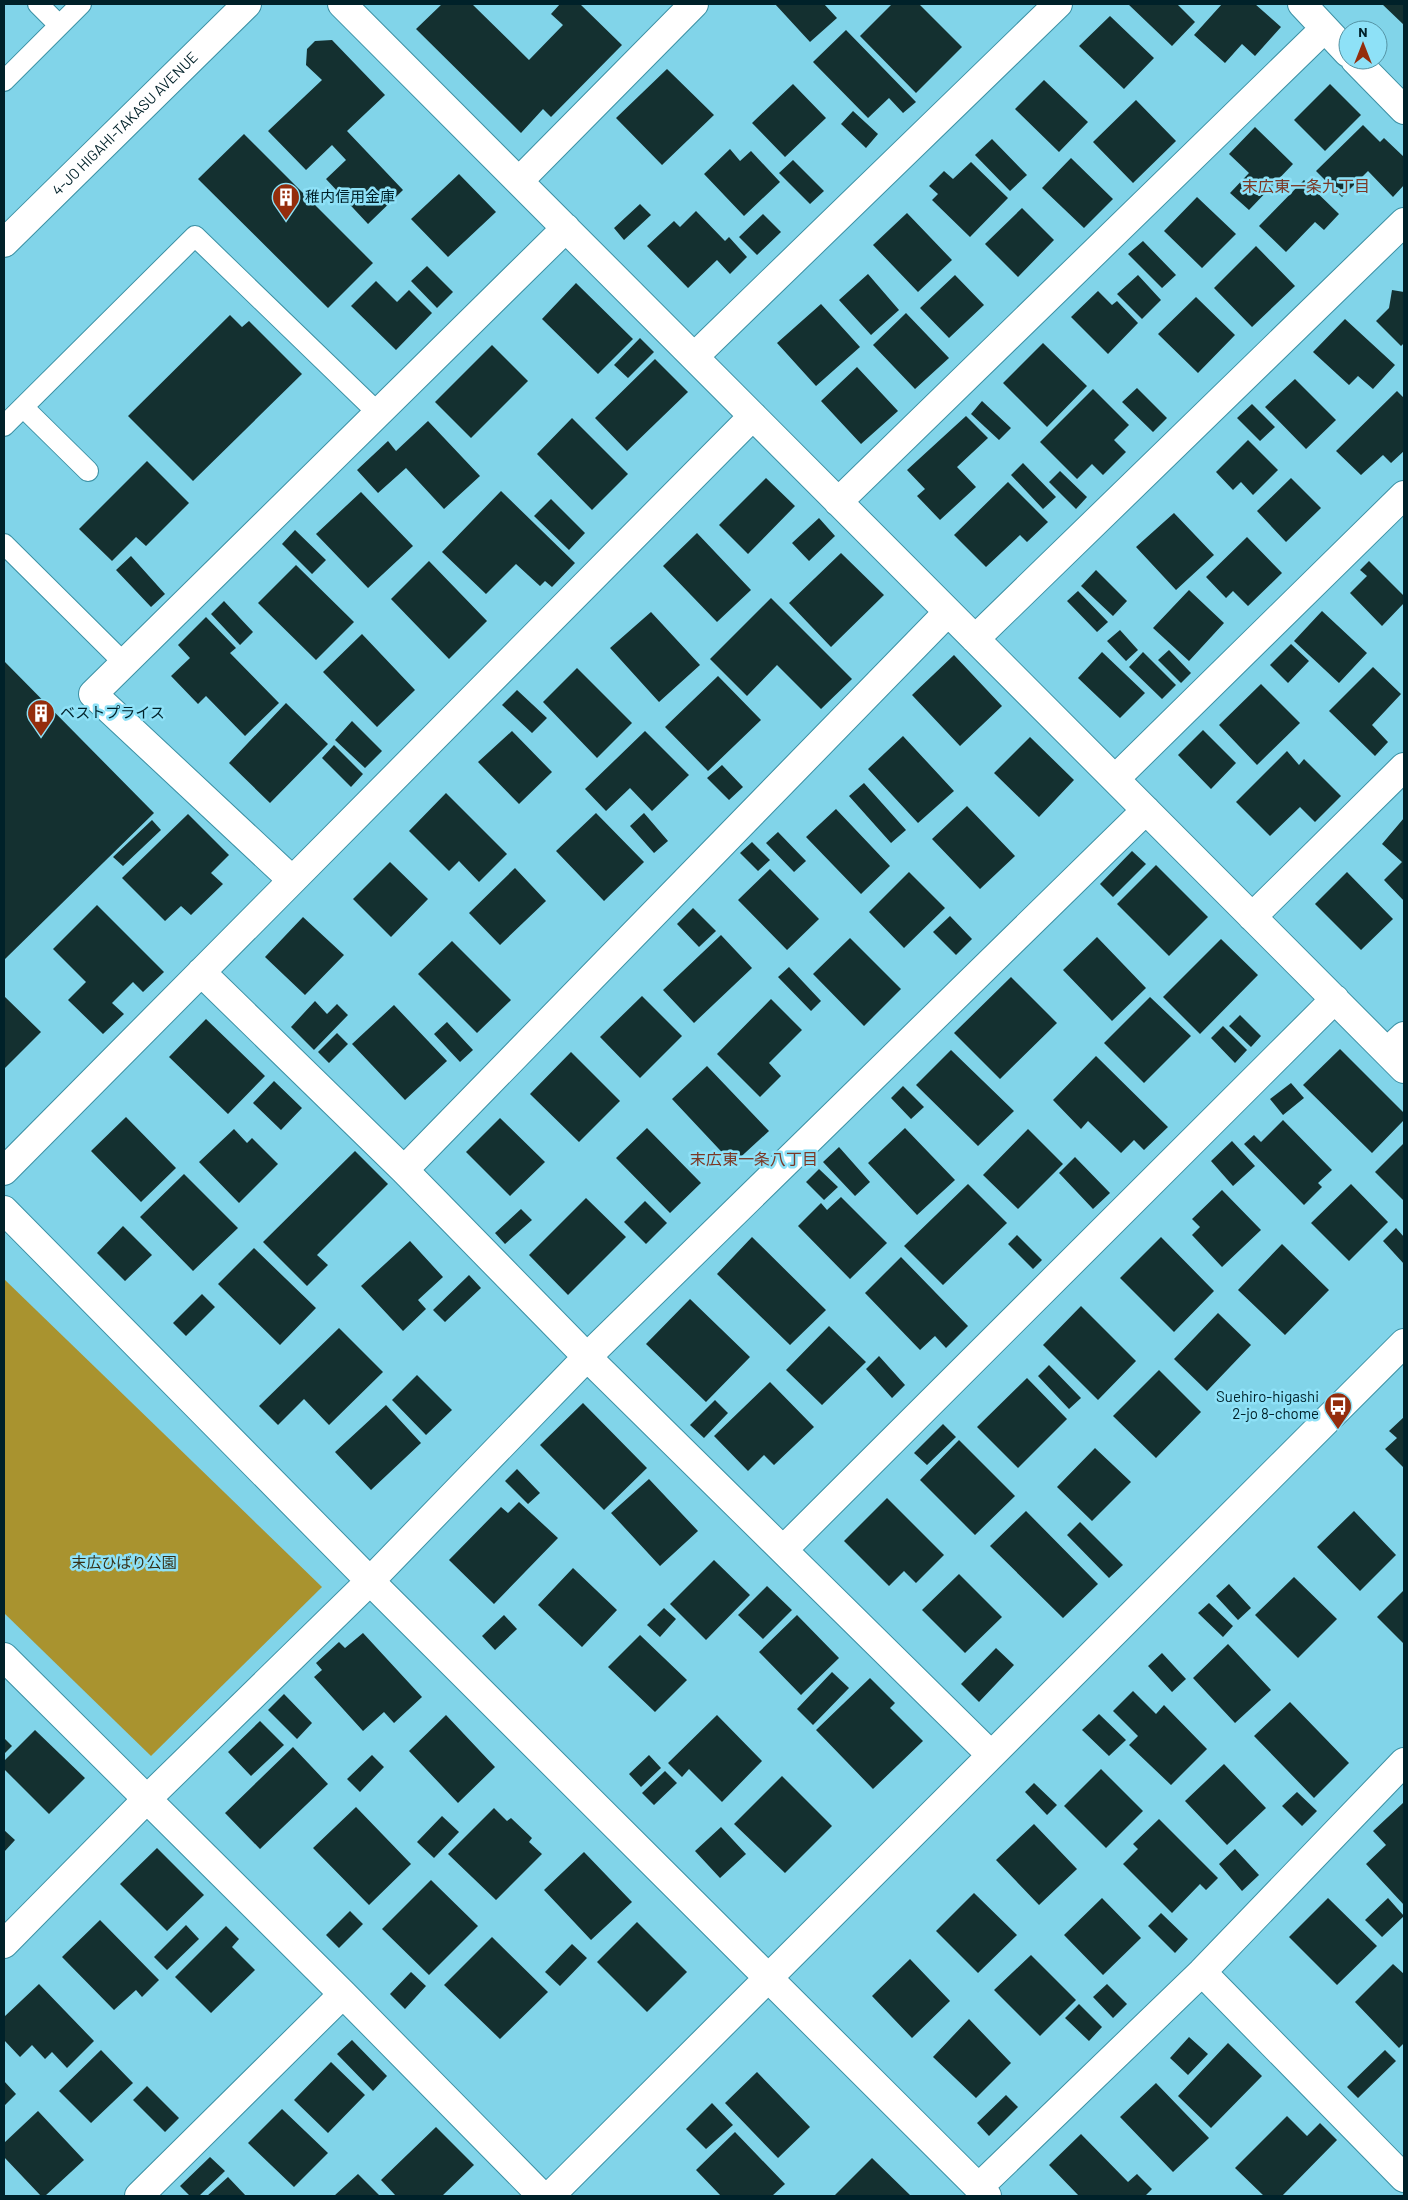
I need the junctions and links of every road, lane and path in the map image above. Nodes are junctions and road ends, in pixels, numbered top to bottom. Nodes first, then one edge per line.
1 (38, 4) edge
2 (81, 4) edge
3 (247, 4) edge
4 (342, 4) edge
5 (694, 4) edge
6 (1058, 4) edge
7 (1302, 4) edge
8 (59, 25) junction
9 (1324, 29) junction
10 (1338, 43) edge
11 (1365, 70) edge
12 (4, 82) edge
13 (1404, 110) edge
14 (519, 181) junction
15 (1404, 222) edge
16 (566, 228) junction
17 (4, 242) edge
18 (694, 357) junction
19 (23, 407) junction
20 (378, 413) junction
21 (754, 416) junction
22 (4, 426) edge
23 (88, 471) dead end
24 (1404, 495) edge
25 (838, 502) junction
26 (4, 544) edge
27 (948, 612) junction
28 (975, 639) junction
29 (124, 663) junction
30 (1404, 767) edge
31 (1115, 779) junction
32 (1146, 810) junction
33 (292, 880) junction
34 (1252, 917) junction
35 (201, 972) junction
36 (1335, 999) junction
37 (1399, 1052) edge
38 (404, 1170) junction
39 (4, 1171) edge
40 (4, 1210) edge
41 (1404, 1343) edge
42 (588, 1357) junction
43 (784, 1549) junction
44 (370, 1581) junction
45 (4, 1657) edge
46 (991, 1755) junction
47 (1404, 1762) edge
48 (146, 1800) junction
49 (4, 1944) edge
50 (1202, 1972) junction
51 (769, 1978) junction
52 (343, 1994) junction
53 (1404, 2178) edge
54 (982, 2192) edge
55 (139, 2196) edge
56 (542, 2196) edge
57 (550, 2196) edge

1 - 8 lane
2 - 8 lane
3 - 17 main road, 4-JO HIGAHI-TAKASU AVENUE
4 - 14 main road
5 - 14 main road
6 - 18 main road
7 - 9 main road
8 - 12 lane
9 - 10 main road
9 - 25 main road
11 - 13 main road
14 - 16 main road
15 - 28 main road
16 - 18 main road
16 - 20 main road
18 - 21 main road
19 - 20 lane
19 - 22 lane
19 - 23 lane
20 - 29 main road
21 - 25 main road
21 - 33 main road
24 - 31 main road
25 - 27 main road
26 - 29 lane
27 - 28 main road
27 - 38 main road
28 - 31 main road
29 - 33 main road
30 - 34 main road
31 - 32 main road
32 - 34 main road
32 - 42 main road
33 - 35 main road
34 - 36 main road
35 - 38 main road
35 - 39 main road
36 - 37 main road
36 - 43 main road
38 - 42 main road
40 - 44 main road
41 - 46 main road
42 - 43 main road
42 - 44 main road
43 - 46 main road
44 - 48 main road
44 - 51 main road
45 - 48 main road
46 - 51 main road
47 - 50 main road
48 - 49 main road
48 - 52 main road
50 - 53 main road
50 - 54 main road
51 - 54 main road
51 - 57 main road
52 - 55 main road
52 - 56 main road

